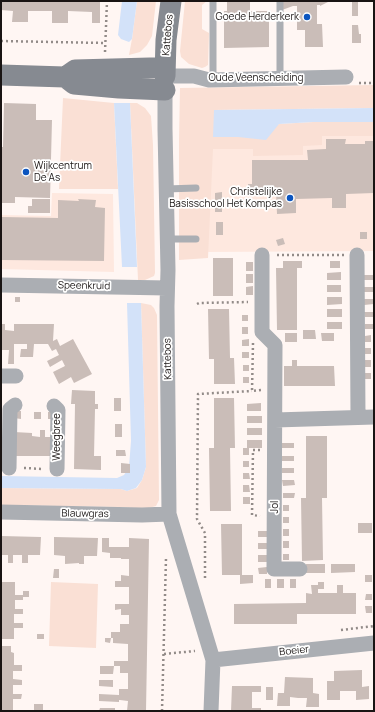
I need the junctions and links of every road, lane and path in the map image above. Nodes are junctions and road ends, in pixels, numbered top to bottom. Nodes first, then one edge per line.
1 (107, 1) edge
2 (171, 1) edge
3 (213, 1) edge
4 (280, 1) edge
5 (1, 41) edge
6 (1, 75) edge
7 (165, 78) junction
8 (280, 78) junction
9 (213, 79) junction
10 (349, 80) joint
11 (374, 83) edge
12 (196, 188) dead end
13 (166, 189) junction
14 (167, 239) junction
15 (196, 239) dead end
16 (262, 255) joint
17 (357, 255) joint
18 (1, 284) edge
19 (167, 288) junction
20 (262, 301) junction
21 (197, 304) dead end
22 (262, 332) junction
23 (252, 390) junction
24 (266, 390) dead end
25 (15, 405) dead end
26 (54, 406) dead end
27 (358, 417) junction
28 (374, 417) edge
29 (275, 420) junction
30 (265, 450) dead end
31 (10, 468) joint
32 (57, 469) joint
33 (1, 512) edge
34 (170, 514) junction
35 (274, 516) junction
36 (166, 551) dead end
37 (300, 569) dead end
38 (205, 578) dead end
39 (374, 643) edge
40 (197, 651) dead end
41 (164, 654) junction
42 (213, 660) junction
43 (162, 711) edge
44 (211, 711) edge

1 - 5 path
2 - 7 street, Kattebos
3 - 9 lane
4 - 8 lane
6 - 7 street, Oude Veenscheiding
7 - 9 street, Oude Veenscheiding
7 - 13 street, Kattebos
8 - 9 street, Oude Veenscheiding
8 - 10 street, Oude Veenscheiding
10 - 11 path
12 - 13 lane
13 - 14 street, Kattebos
14 - 15 lane
14 - 19 street, Kattebos
16 - 17 path
16 - 20 street
17 - 27 street
18 - 19 street, Speenkruid
19 - 34 street, Kattebos
20 - 21 path
20 - 22 street
22 - 23 path
22 - 29 street, Jol
23 - 24 path
23 - 38 path
25 - 31 street
26 - 32 street, Weegbree
27 - 28 street
27 - 29 street
29 - 35 street, Jol
30 - 35 path
31 - 32 path
33 - 34 street, Blauwgras
34 - 42 street, Kattebos
35 - 37 street, Jol
36 - 41 path
39 - 42 street, Boeier
40 - 41 path
41 - 43 path
42 - 44 street, Kattebos

